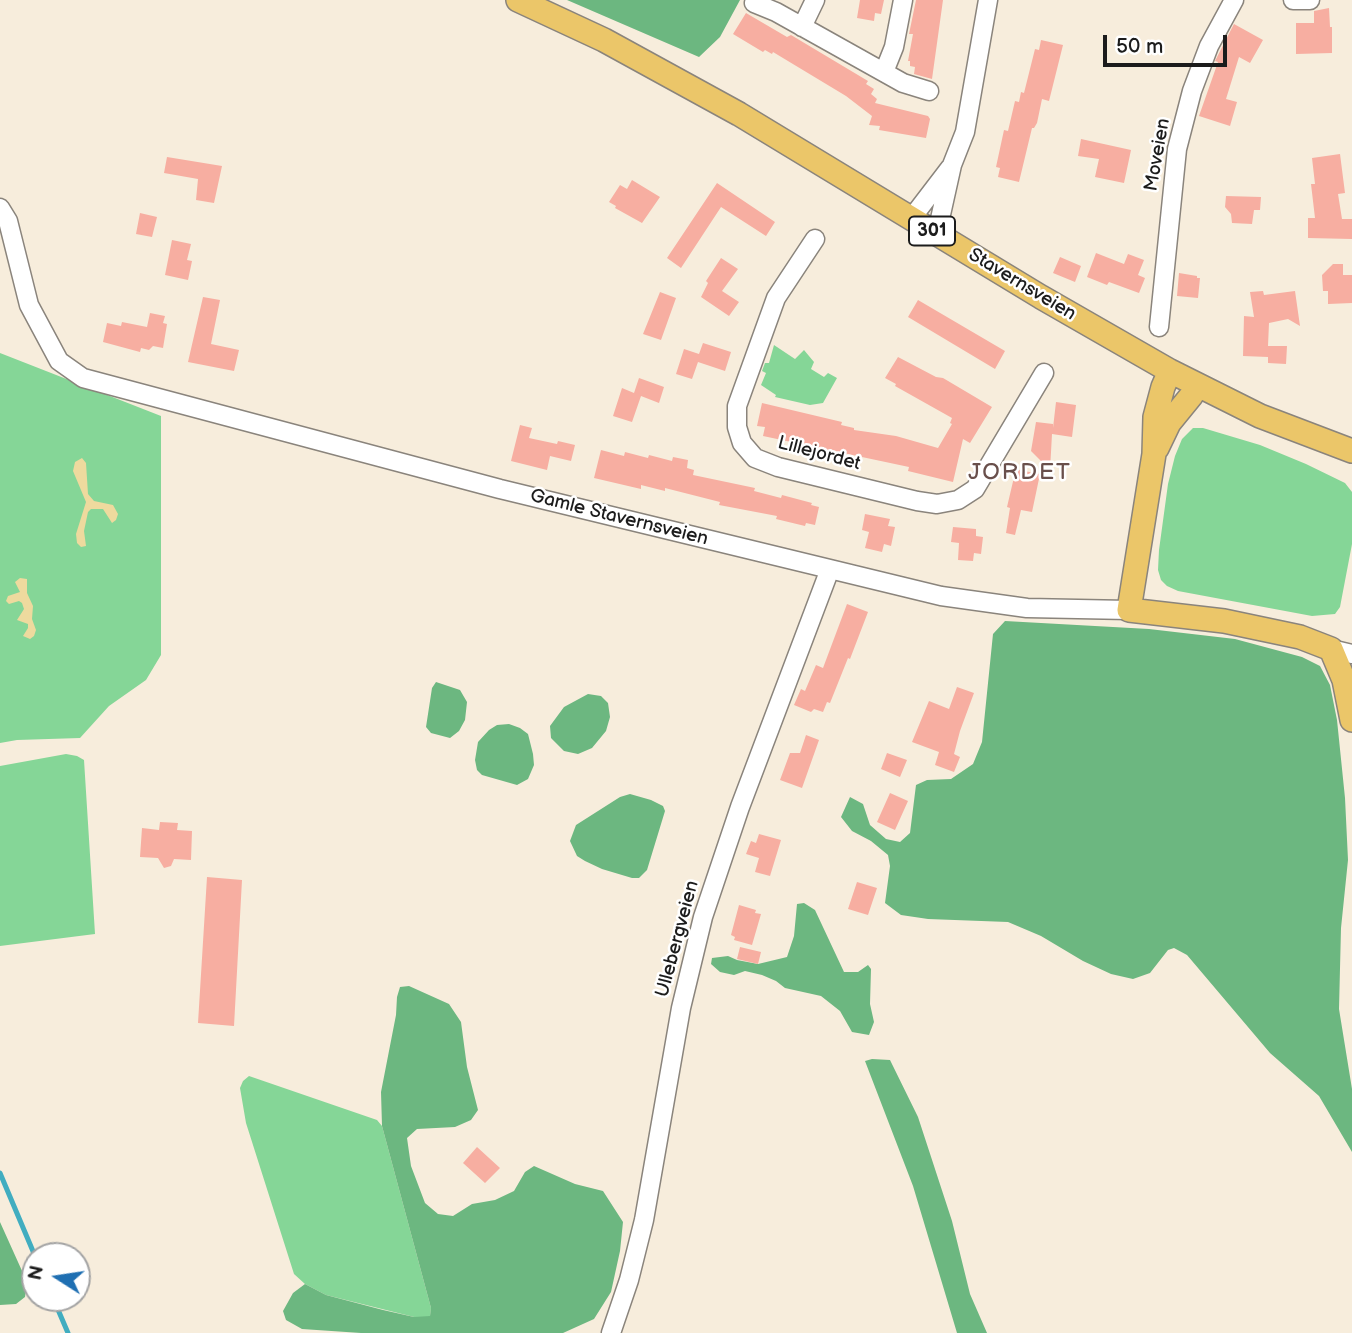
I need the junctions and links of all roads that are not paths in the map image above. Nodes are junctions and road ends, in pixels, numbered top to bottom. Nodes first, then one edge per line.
1 (518, 0) edge
2 (814, 0) edge
3 (903, 0) edge
4 (988, 0) edge
5 (1234, 0) edge
6 (1293, 0) edge
7 (1310, 0) edge
8 (754, 3) dead end
9 (802, 27) junction
10 (884, 72) junction
11 (929, 91) dead end
12 (952, 165) junction
13 (0, 208) edge
14 (911, 219) junction
15 (933, 232) junction
16 (815, 239) dead end
17 (1159, 327) dead end
18 (1170, 371) junction
19 (1044, 373) dead end
20 (1197, 386) junction
21 (1352, 451) edge
22 (1154, 454) junction
23 (830, 569) junction
24 (1129, 610) junction
25 (1342, 652) edge
26 (1352, 720) edge
27 (611, 1333) edge

1 - 14 main road, Stavernsveien / 301
2 - 9 street
3 - 10 street
4 - 12 street
5 - 17 street, Moveien
6 - 7 street
8 - 9 street
9 - 10 street
10 - 11 street
12 - 14 street
12 - 15 street
13 - 23 street, Gamle Stavernsveien
14 - 15 main road, Stavernsveien / 301
15 - 18 main road, Stavernsveien / 301
16 - 19 street, Lillejordet
18 - 20 main road, Stavernsveien / 301
18 - 22 main road
20 - 21 main road, Stavernsveien / 301
20 - 22 main road
22 - 24 main road
23 - 24 street, Gamle Stavernsveien
23 - 27 street, Ullebergveien
24 - 25 main road, Gamle Stavernsveien
25 - 26 main road

